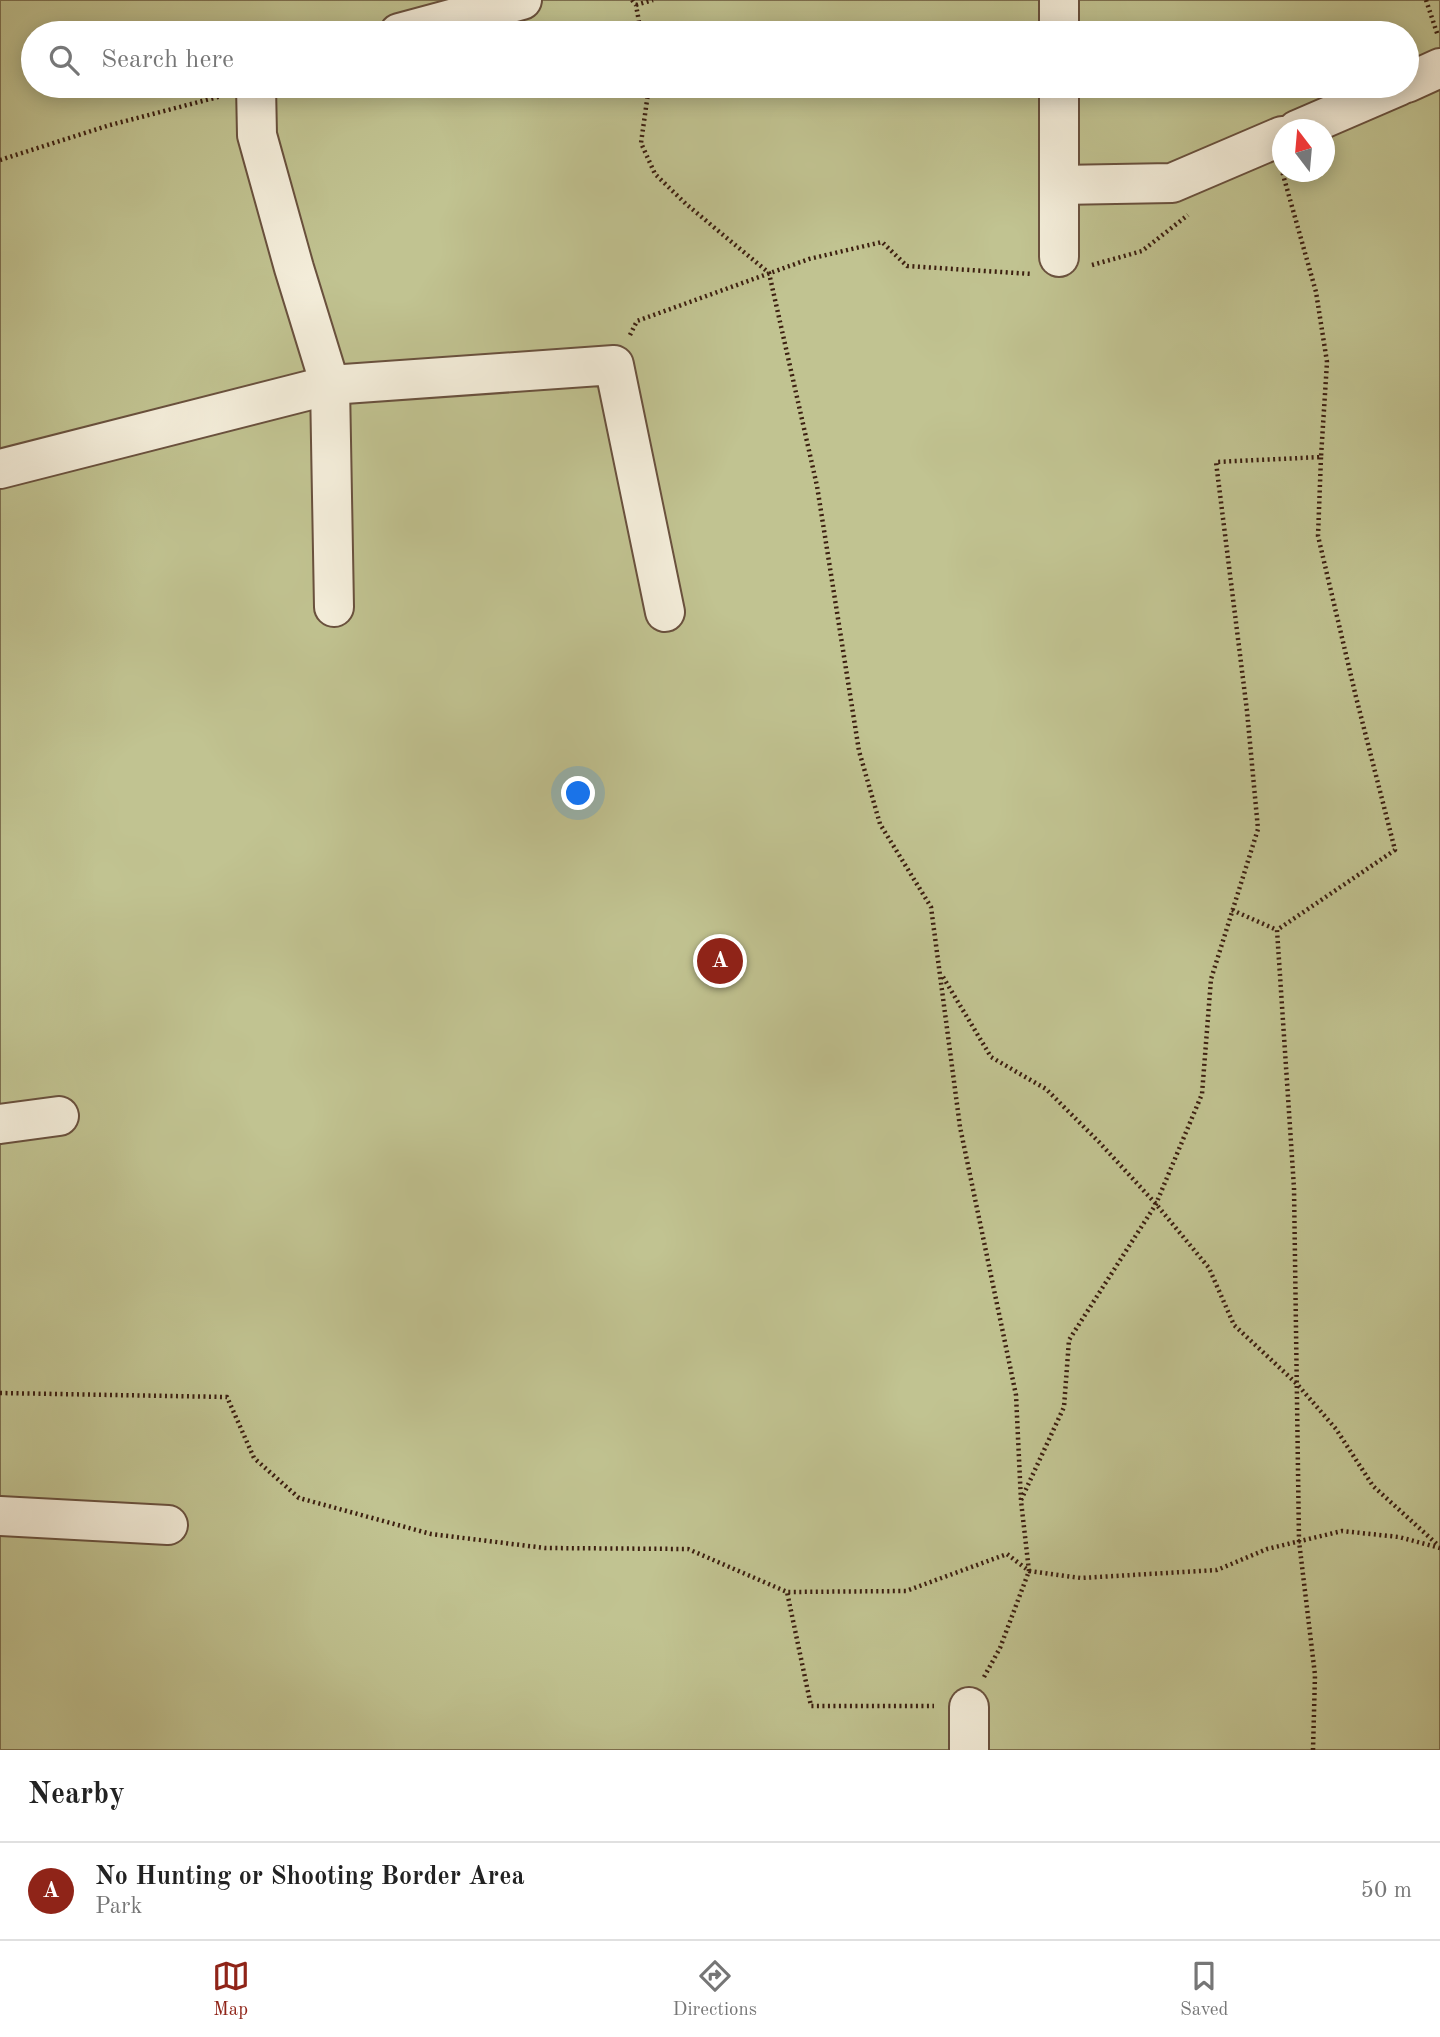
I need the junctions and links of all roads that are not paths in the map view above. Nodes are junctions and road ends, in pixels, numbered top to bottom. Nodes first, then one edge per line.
1 (522, 0) edge
2 (1059, 0) edge
3 (444, 21) edge
4 (1059, 21) edge
5 (1440, 68) edge
6 (1419, 78) edge
7 (256, 98) edge
8 (1059, 98) edge
9 (1371, 98) edge
10 (1322, 119) edge
11 (1272, 140) edge
12 (1059, 186) junction
13 (1060, 266) road end
14 (330, 385) junction
15 (0, 469) edge
16 (334, 607) dead end
17 (665, 612) dead end
18 (59, 1116) dead end
19 (0, 1124) edge
20 (0, 1516) edge
21 (167, 1525) dead end
22 (969, 1707) road end
23 (969, 1750) edge

1 - 3 street
2 - 4 street
5 - 6 street
7 - 14 street
8 - 12 street
9 - 10 street
11 - 12 street
12 - 13 street
14 - 15 street
14 - 16 street
14 - 17 street
18 - 19 street
20 - 21 street
22 - 23 street

